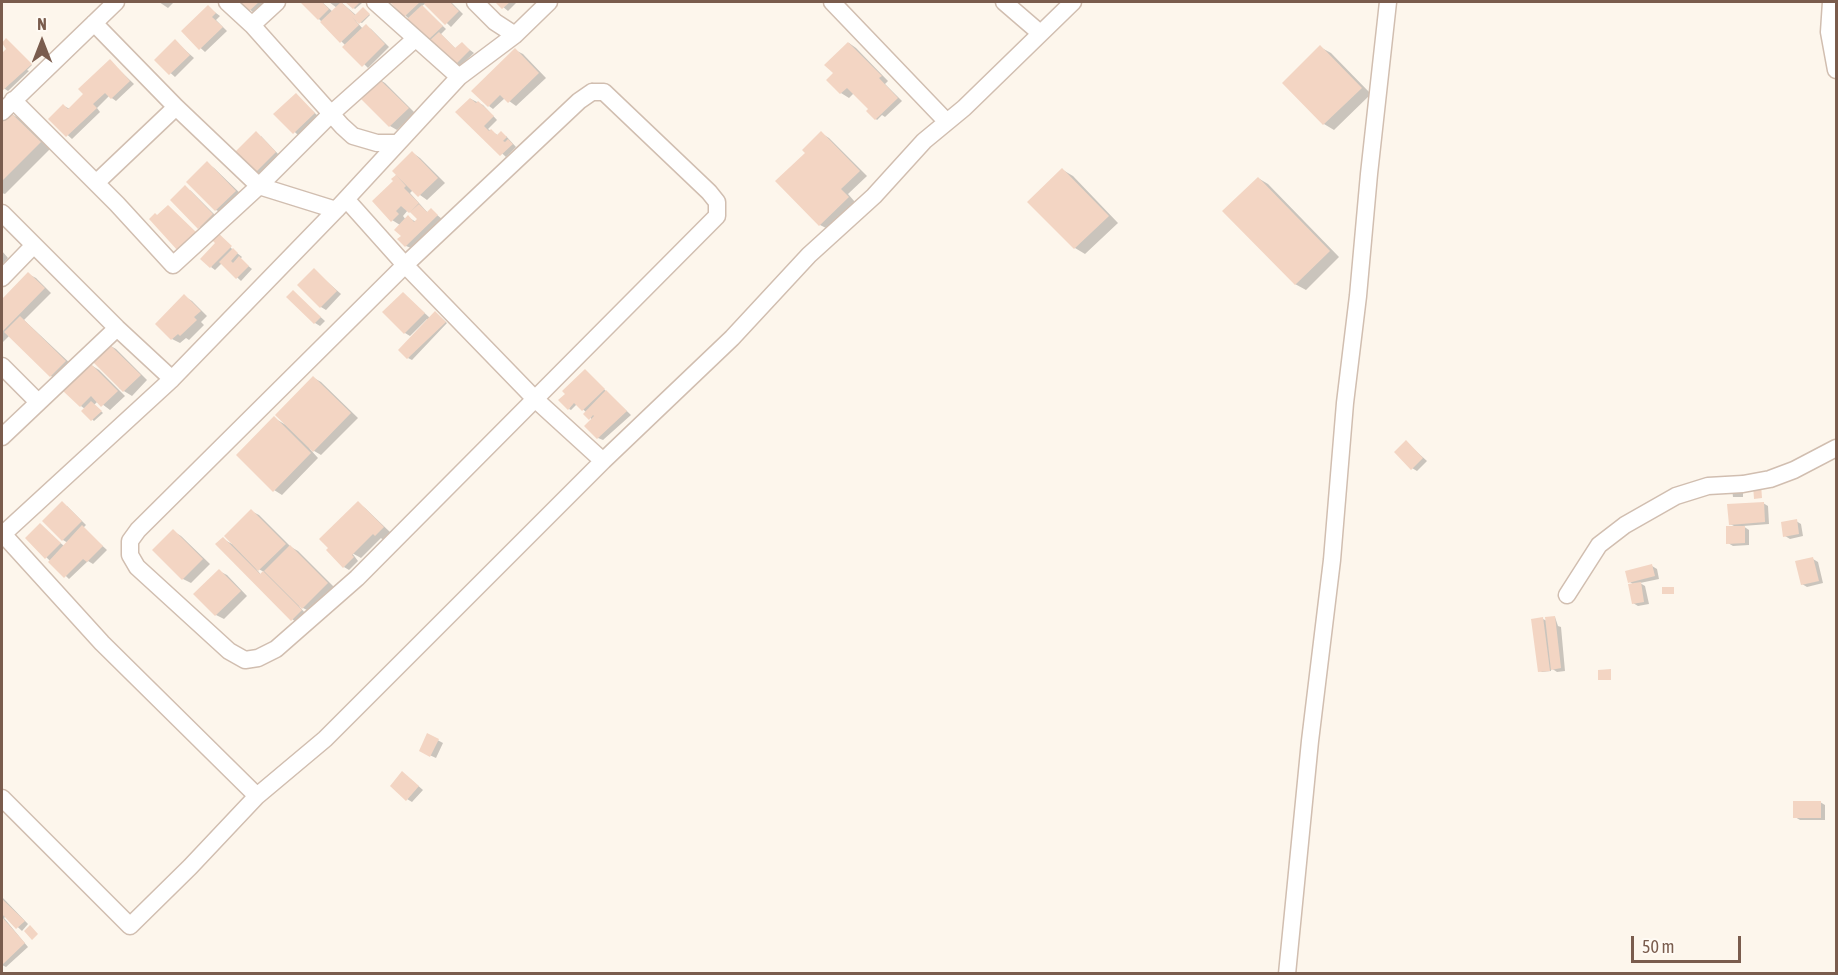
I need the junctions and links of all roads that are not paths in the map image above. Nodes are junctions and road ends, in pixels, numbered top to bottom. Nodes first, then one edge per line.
1 (116, 2) edge
2 (227, 2) edge
3 (277, 2) edge
4 (375, 2) edge
5 (475, 2) edge
6 (549, 2) edge
7 (832, 2) edge
8 (1004, 2) edge
9 (1073, 2) edge
10 (1388, 2) edge
11 (1831, 2) edge
12 (94, 22) junction
13 (252, 25) junction
14 (1040, 33) junction
15 (514, 35) junction
16 (415, 39) junction
17 (1836, 70) edge
18 (459, 77) junction
19 (8, 106) edge
20 (176, 107) junction
21 (332, 113) junction
22 (947, 122) junction
23 (398, 143) junction
24 (96, 183) junction
25 (259, 186) junction
26 (341, 204) junction
27 (2, 213) edge
28 (34, 245) junction
29 (405, 266) junction
30 (2, 278) edge
31 (117, 328) junction
32 (2, 366) edge
33 (172, 379) junction
34 (536, 399) junction
35 (38, 402) junction
36 (2, 437) edge
37 (1836, 447) edge
38 (603, 461) junction
39 (2, 534) edge
40 (1567, 596) dead end
41 (257, 796) junction
42 (2, 798) edge
43 (1287, 974) edge

1 - 12 street
2 - 13 street
3 - 13 street
4 - 16 street
5 - 15 street
6 - 15 street
7 - 22 street
8 - 14 street
9 - 14 street
10 - 43 street
11 - 17 street
12 - 19 street
12 - 20 street
13 - 21 street
14 - 22 street
15 - 18 street
16 - 18 street
16 - 21 street
18 - 23 street
19 - 24 street
20 - 24 street
20 - 25 street
21 - 23 street
21 - 25 street
22 - 38 street
23 - 26 street
24 - 25 street
25 - 26 street
26 - 29 street
26 - 33 street
27 - 28 street
28 - 30 street
28 - 31 street
29 - 34 street
29 - 34 street
29 - 34 street
31 - 33 street
31 - 35 street
32 - 35 street
33 - 39 street
34 - 38 street
35 - 36 street
37 - 40 street
38 - 41 street
39 - 41 street
41 - 42 street

